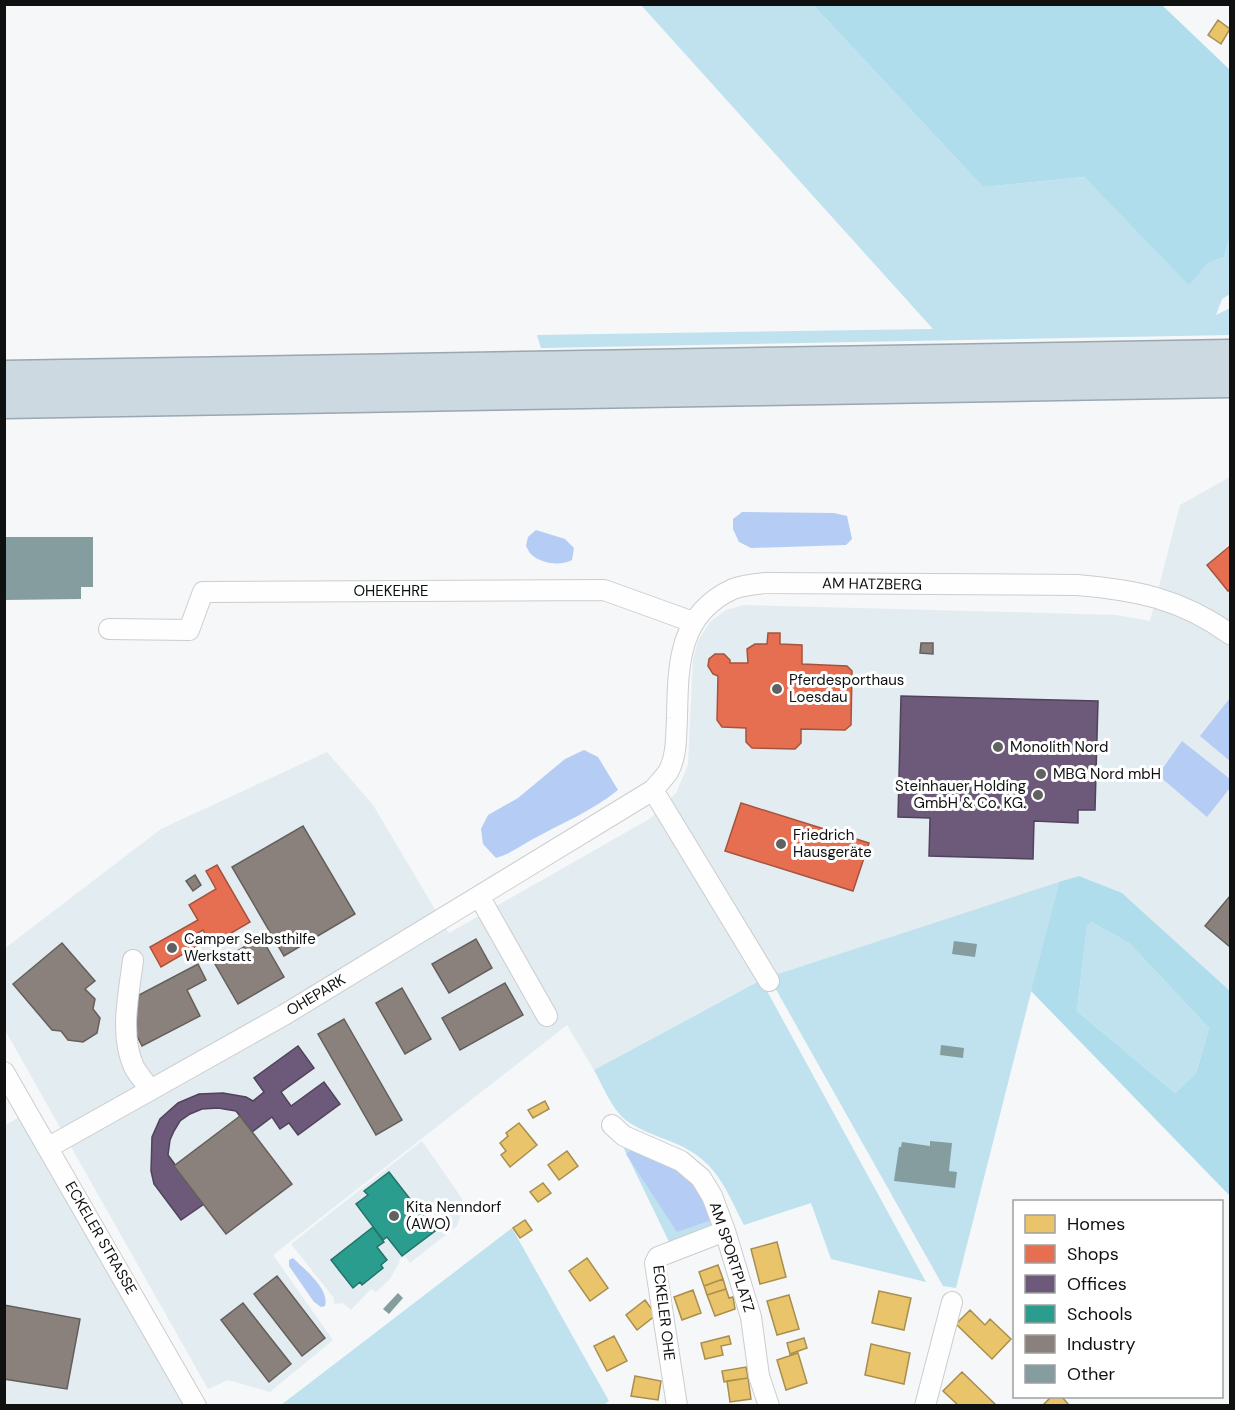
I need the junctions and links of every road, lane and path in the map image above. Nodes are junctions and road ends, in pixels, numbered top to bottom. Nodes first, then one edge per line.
1 (1230, 349) edge
2 (1230, 355) edge
3 (1181, 356) junction
4 (4, 376) edge
5 (1230, 382) edge
6 (4, 404) edge
7 (693, 622) junction
8 (109, 629) dead end
9 (1230, 634) edge
10 (653, 790) junction
11 (479, 896) junction
12 (133, 960) dead end
13 (769, 981) dead end
14 (547, 1016) dead end
15 (4, 1072) edge
16 (151, 1090) junction
17 (612, 1125) dead end
18 (49, 1147) junction
19 (725, 1231) junction
20 (952, 1302) dead end
21 (196, 1406) edge
22 (677, 1406) edge
23 (769, 1406) edge
24 (925, 1406) edge

1 - 3 highway
2 - 3 highway
3 - 4 highway
5 - 6 highway
7 - 8 street, OHEKEHRE
7 - 9 street, AM HATZBERG
7 - 10 street, AM HATZBERG
10 - 11 street, AM HATZBERG
10 - 13 street
11 - 14 street
11 - 16 street, OHEPARK
12 - 16 street
15 - 18 street, ECKELER STRASSE
16 - 18 street, OHEPARK
17 - 19 street, AM SPORTPLATZ
18 - 21 street, ECKELER STRASSE
19 - 22 street, ECKELER OHE
19 - 23 street, AM SPORTPLATZ
20 - 24 street

